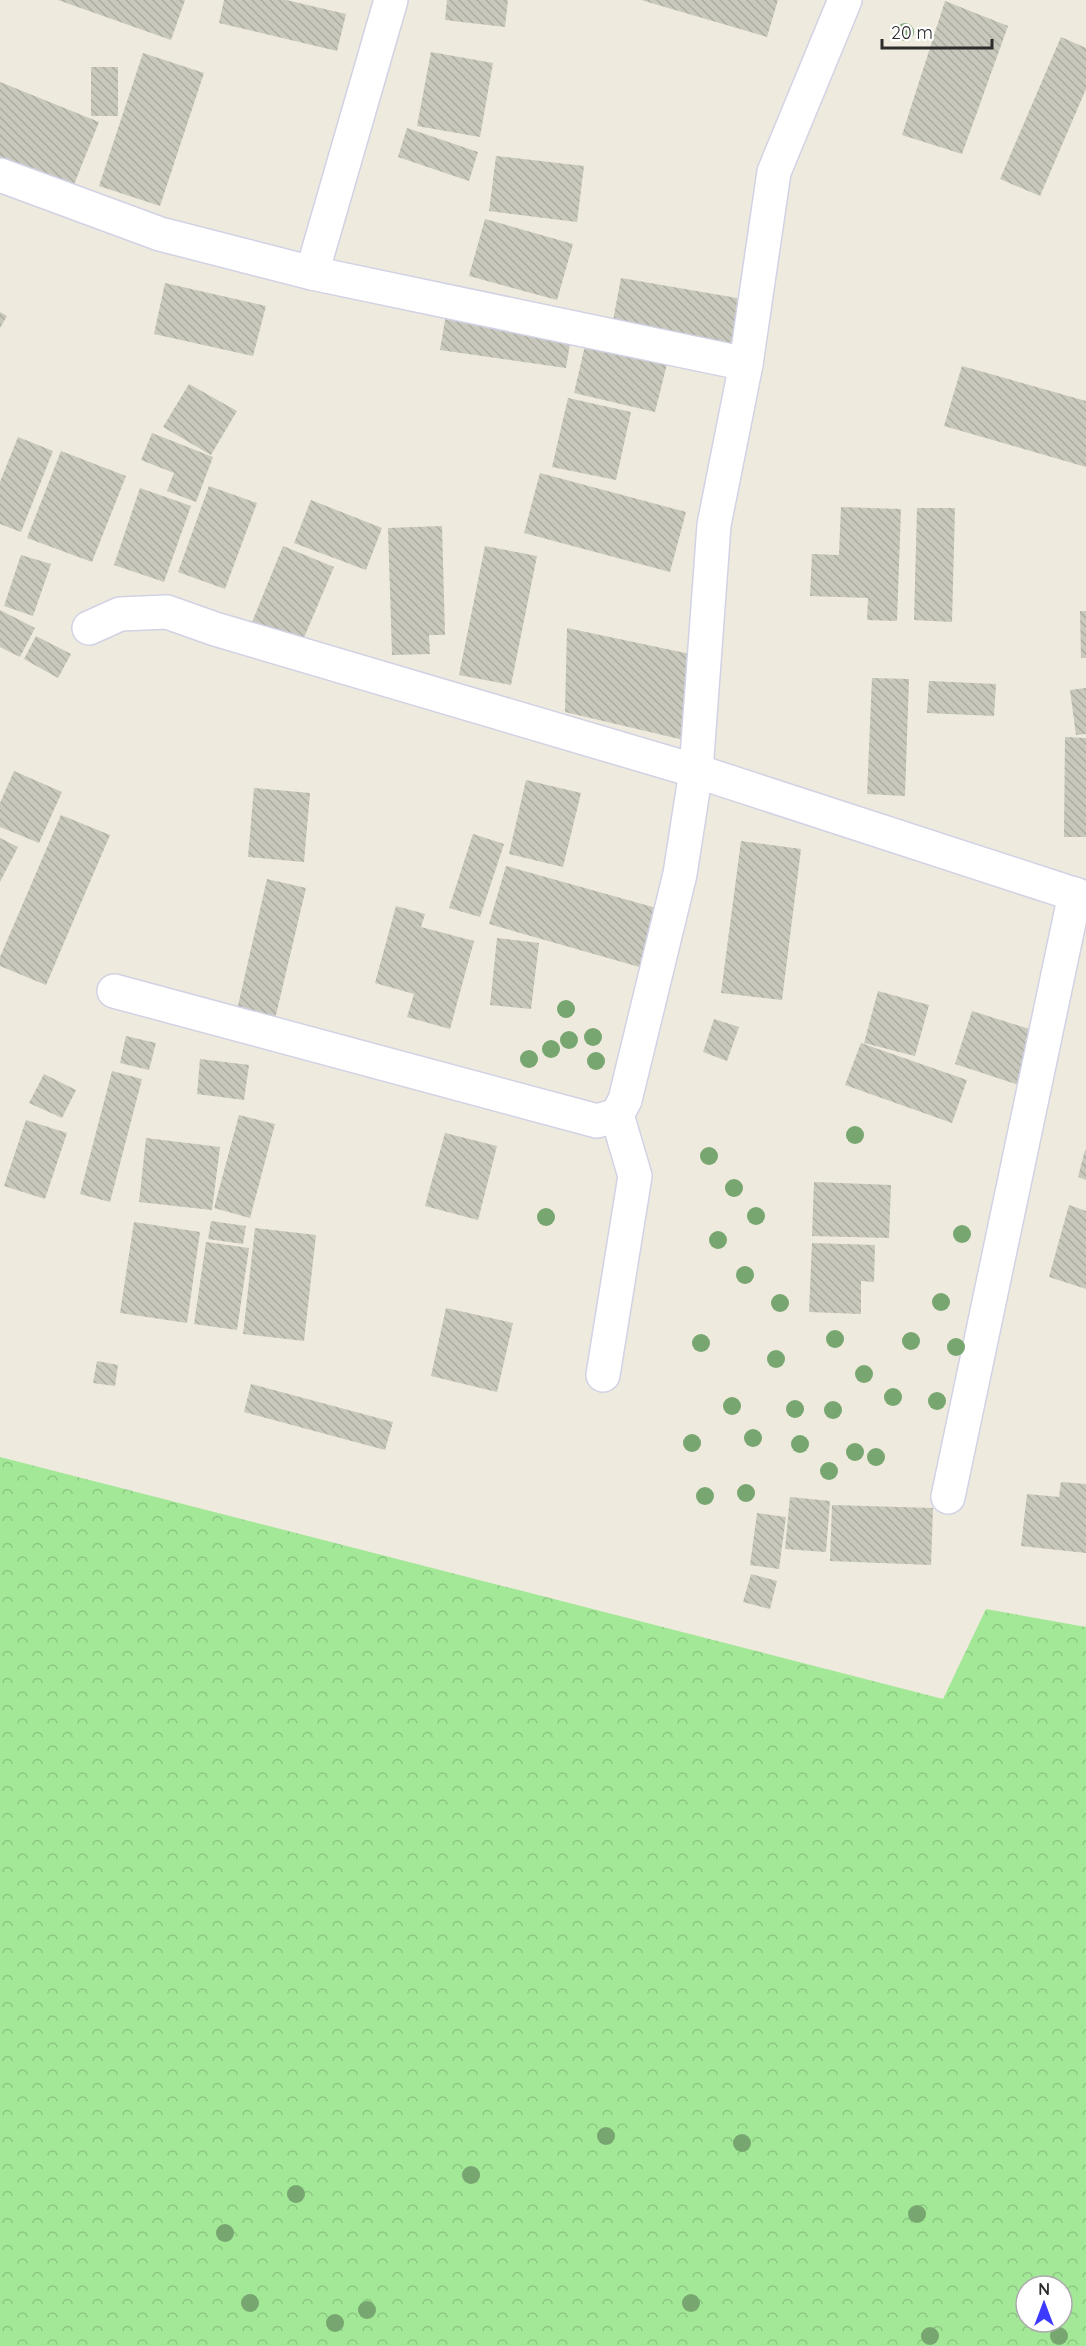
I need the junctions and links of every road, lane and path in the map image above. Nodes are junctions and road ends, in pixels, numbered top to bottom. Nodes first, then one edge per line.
1 (391, 0) edge
2 (845, 0) edge
3 (0, 175) edge
4 (312, 273) junction
5 (746, 364) junction
6 (90, 628) dead end
7 (696, 771) junction
8 (1080, 896) edge
9 (114, 991) dead end
10 (617, 1115) junction
11 (603, 1375) dead end
12 (948, 1497) dead end

1 - 4 street
2 - 5 street
3 - 4 street
4 - 5 street
5 - 7 street
6 - 7 street
7 - 8 street
7 - 10 street
8 - 12 street
9 - 10 street
10 - 11 street

